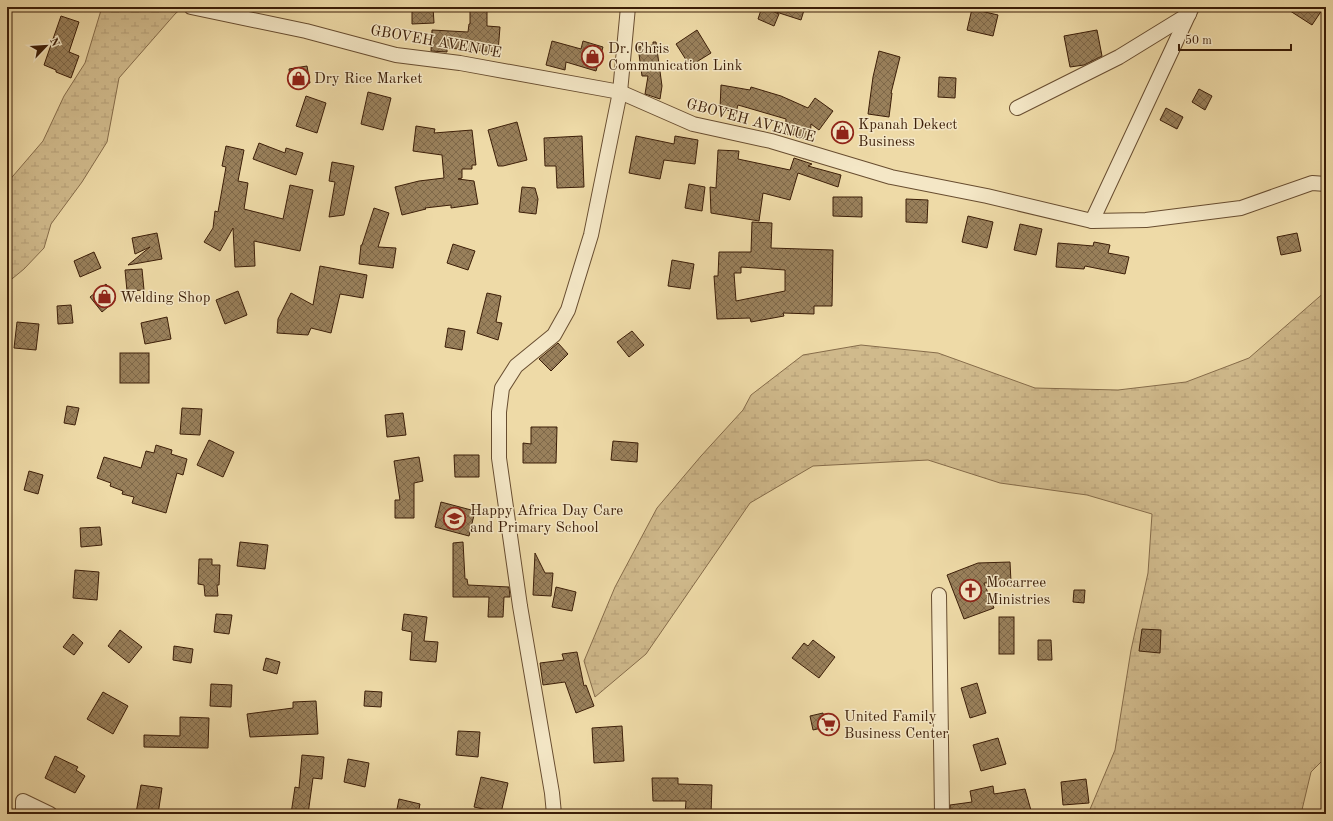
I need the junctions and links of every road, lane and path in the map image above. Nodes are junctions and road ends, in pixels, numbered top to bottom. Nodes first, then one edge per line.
1 (191, 7) edge
2 (628, 7) edge
3 (1190, 11) edge
4 (620, 92) junction
5 (1017, 108) dead end
6 (1326, 184) edge
7 (1092, 221) junction
8 (940, 595) dead end
9 (23, 814) edge
10 (50, 814) edge
11 (554, 814) edge
12 (942, 814) edge

1 - 4 street, GBOVEH AVENUE
2 - 4 street
3 - 5 street
3 - 7 street
4 - 7 street, GBOVEH AVENUE
4 - 11 street
6 - 7 street, GBOVEH AVENUE
8 - 12 street
9 - 10 street

